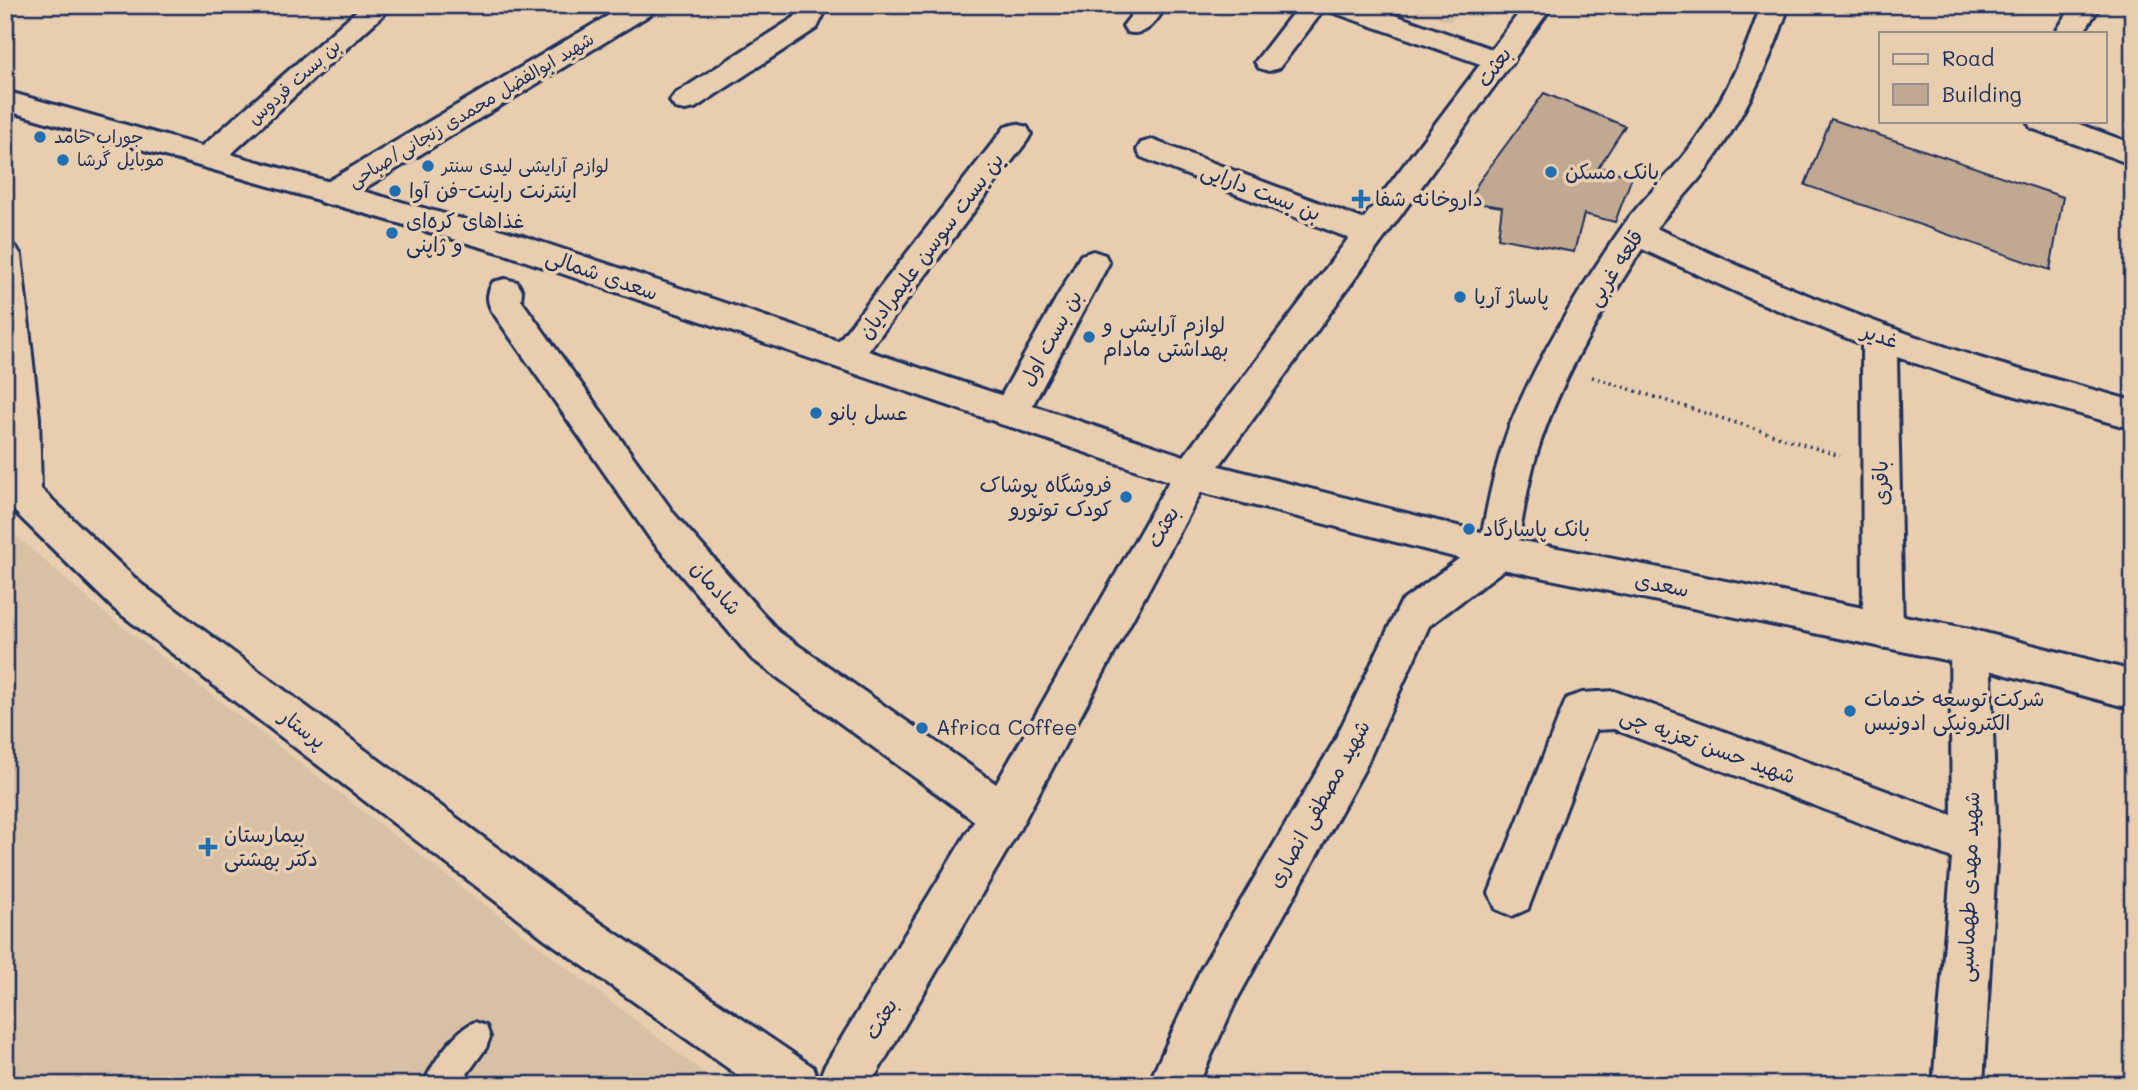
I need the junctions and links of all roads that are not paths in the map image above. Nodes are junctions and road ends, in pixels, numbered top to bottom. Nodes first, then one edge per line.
1 (380, 5) edge
2 (646, 5) edge
3 (1314, 5) edge
4 (1339, 5) edge
5 (1539, 5) edge
6 (1775, 5) edge
7 (2087, 5) edge
8 (808, 9) edge
9 (2070, 32) edge
10 (1499, 61) junction
11 (1269, 62) dead end
12 (5, 100) edge
13 (685, 101) dead end
14 (2027, 123) edge
15 (1016, 134) dead end
16 (1152, 150) dead end
17 (2133, 155) edge
18 (208, 158) junction
19 (331, 194) junction
20 (1636, 232) junction
21 (1370, 234) junction
22 (5, 255) edge
23 (1093, 263) dead end
24 (505, 291) dead end
25 (1880, 336) junction
26 (845, 357) junction
27 (1010, 413) junction
28 (2133, 415) edge
29 (1192, 474) junction
30 (1497, 552) junction
31 (1883, 630) junction
32 (1970, 647) junction
33 (2133, 690) edge
34 (1003, 815) junction
35 (1975, 845) junction
36 (1512, 893) dead end
37 (475, 1037) dead end
38 (439, 1085) edge
39 (795, 1085) edge
40 (842, 1085) edge
41 (1173, 1085) edge
42 (1958, 1085) edge

1 - 18 street, بن بست فردوس
2 - 19 street, شهید ابوالفضل محمدی زنجانی/صباحی
3 - 11 street
4 - 10 street
5 - 10 street, بعثت
6 - 20 street, قلعه غربی
7 - 9 street
8 - 13 street
10 - 21 street, بعثت
12 - 18 street, سعدی شمالی
14 - 17 street
15 - 26 street, بن بست سوسن علیمرادیان
16 - 21 street, بن بست دارایی
18 - 19 street, سعدی شمالی
19 - 26 street, سعدی شمالی
20 - 25 street, غدیر
20 - 30 street, قلعه غربی
21 - 29 street, بعثت
22 - 39 street, پرستار
23 - 27 street, بن بست اول
24 - 34 street, شادمان
25 - 28 street, غدیر
25 - 31 street, باقری
26 - 27 street, سعدی شمالی
27 - 29 street, سعدی شمالی
29 - 30 street, سعدی
29 - 34 street, بعثت
30 - 31 street, سعدی
30 - 41 street, شهید مصطفی انصاری
31 - 32 street, سعدی
32 - 33 street, سعدی
32 - 35 street, شهید مهدی طهماسبی
34 - 40 street, بعثت
35 - 36 street, شهید حسن تعزیه چی
35 - 42 street, شهید مهدی طهماسبی
37 - 38 lane

